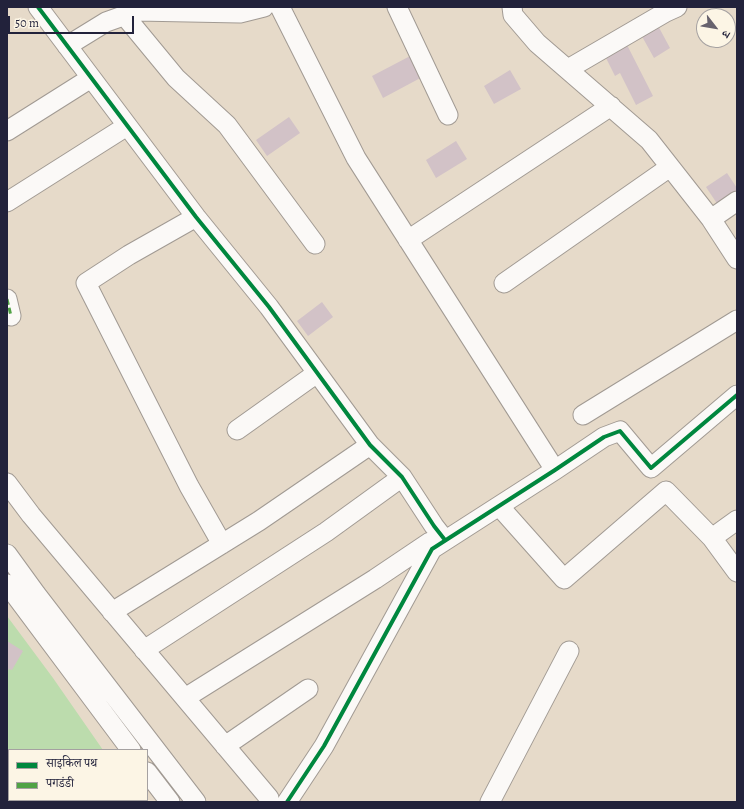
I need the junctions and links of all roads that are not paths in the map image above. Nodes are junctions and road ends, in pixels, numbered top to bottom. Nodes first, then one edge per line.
1 (38, 7) edge
2 (264, 7) edge
3 (280, 7) edge
4 (397, 7) edge
5 (512, 7) edge
6 (677, 7) edge
7 (158, 9) edge
8 (239, 10) edge
9 (124, 15) junction
10 (67, 46) junction
11 (568, 69) junction
12 (91, 78) junction
13 (611, 106) junction
14 (448, 115) dead end
15 (127, 126) junction
16 (7, 131) edge
17 (670, 167) junction
18 (737, 201) edge
19 (7, 202) edge
20 (196, 218) junction
21 (711, 219) junction
22 (408, 240) junction
23 (315, 244) dead end
24 (737, 259) edge
25 (504, 283) dead end
26 (737, 320) edge
27 (317, 373) junction
28 (737, 395) edge
29 (583, 415) dead end
30 (237, 430) dead end
31 (370, 446) junction
32 (555, 470) junction
33 (402, 477) junction
34 (7, 483) edge
35 (499, 506) junction
36 (737, 520) edge
37 (712, 538) junction
38 (441, 543) junction
39 (222, 544) junction
40 (7, 554) edge
41 (737, 572) edge
42 (7, 584) edge
43 (112, 612) junction
44 (144, 650) junction
45 (569, 651) dead end
46 (308, 689) dead end
47 (185, 698) junction
48 (225, 746) junction
49 (130, 749) edge
50 (148, 773) edge
51 (170, 802) edge
52 (196, 802) edge
53 (270, 802) edge
54 (287, 802) edge
55 (490, 802) edge

1 - 10 street
2 - 8 street
3 - 22 street
4 - 14 street
5 - 11 street
6 - 11 street
7 - 8 street
7 - 9 street
9 - 10 street
9 - 23 street
10 - 12 street
11 - 13 street
12 - 15 street
12 - 16 street
13 - 17 street
13 - 22 street
15 - 19 street
15 - 20 street
17 - 21 street
17 - 25 street
18 - 21 street
20 - 27 street
20 - 39 street
21 - 24 street
22 - 32 street
26 - 29 street
27 - 30 street
27 - 31 street
28 - 32 street
31 - 33 street
31 - 39 street
32 - 35 street
33 - 38 street
33 - 44 street
34 - 43 street
35 - 37 street
35 - 38 street
36 - 37 street
37 - 41 street
38 - 47 street
38 - 54 street
39 - 43 street
40 - 52 street
42 - 49 street
43 - 44 street
44 - 47 street
45 - 55 street
46 - 48 street
47 - 48 street
48 - 53 street
50 - 51 street

